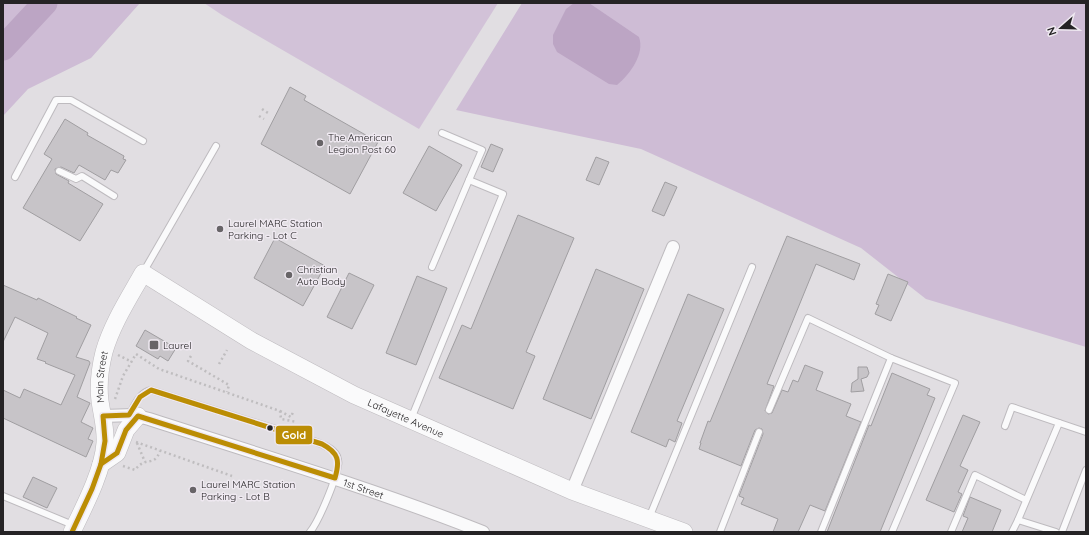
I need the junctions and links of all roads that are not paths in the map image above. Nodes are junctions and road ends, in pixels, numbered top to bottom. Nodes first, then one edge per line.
1 (442, 133) dead end
2 (143, 141) dead end
3 (216, 146) dead end
4 (59, 170) dead end
5 (15, 177) dead end
6 (469, 180) junction
7 (114, 196) dead end
8 (673, 247) dead end
9 (432, 267) dead end
10 (752, 267) dead end
11 (143, 273) junction
12 (891, 358) junction
13 (769, 410) dead end
14 (108, 411) junction
15 (133, 415) junction
16 (410, 421) junction
17 (1059, 423) junction
18 (1005, 426) dead end
19 (759, 432) dead end
20 (1086, 432) edge
21 (101, 464) junction
22 (1086, 470) edge
23 (334, 478) junction
24 (572, 491) junction
25 (3, 496) edge
26 (1026, 500) junction
27 (648, 519) junction
28 (1018, 520) junction
29 (73, 529) edge
30 (310, 532) edge
31 (483, 532) edge
32 (684, 532) edge
33 (720, 532) edge
34 (821, 532) edge
35 (892, 532) edge
36 (951, 532) edge
37 (1012, 532) edge
38 (1056, 532) edge
39 (1062, 532) edge

1 - 6 lane
2 - 5 lane
3 - 11 lane
4 - 7 lane
6 - 9 lane
6 - 16 lane
8 - 24 street
10 - 27 lane
11 - 14 street, Main Street
11 - 16 street, Lafayette Avenue
12 - 13 lane
12 - 34 lane
12 - 35 lane
14 - 15 street, 1st Street
14 - 21 street, Main Street
15 - 21 street
15 - 23 street, 1st Street
15 - 23 lane
16 - 24 street, Lafayette Avenue
17 - 18 lane
17 - 20 lane
17 - 26 lane
19 - 33 lane
21 - 29 street, Main Street
22 - 39 lane
23 - 30 lane
23 - 31 street, 1st Street
24 - 27 street, Lafayette Avenue
25 - 29 lane
26 - 28 lane
26 - 36 lane
27 - 32 street, Lafayette Avenue
28 - 37 lane
28 - 38 lane

